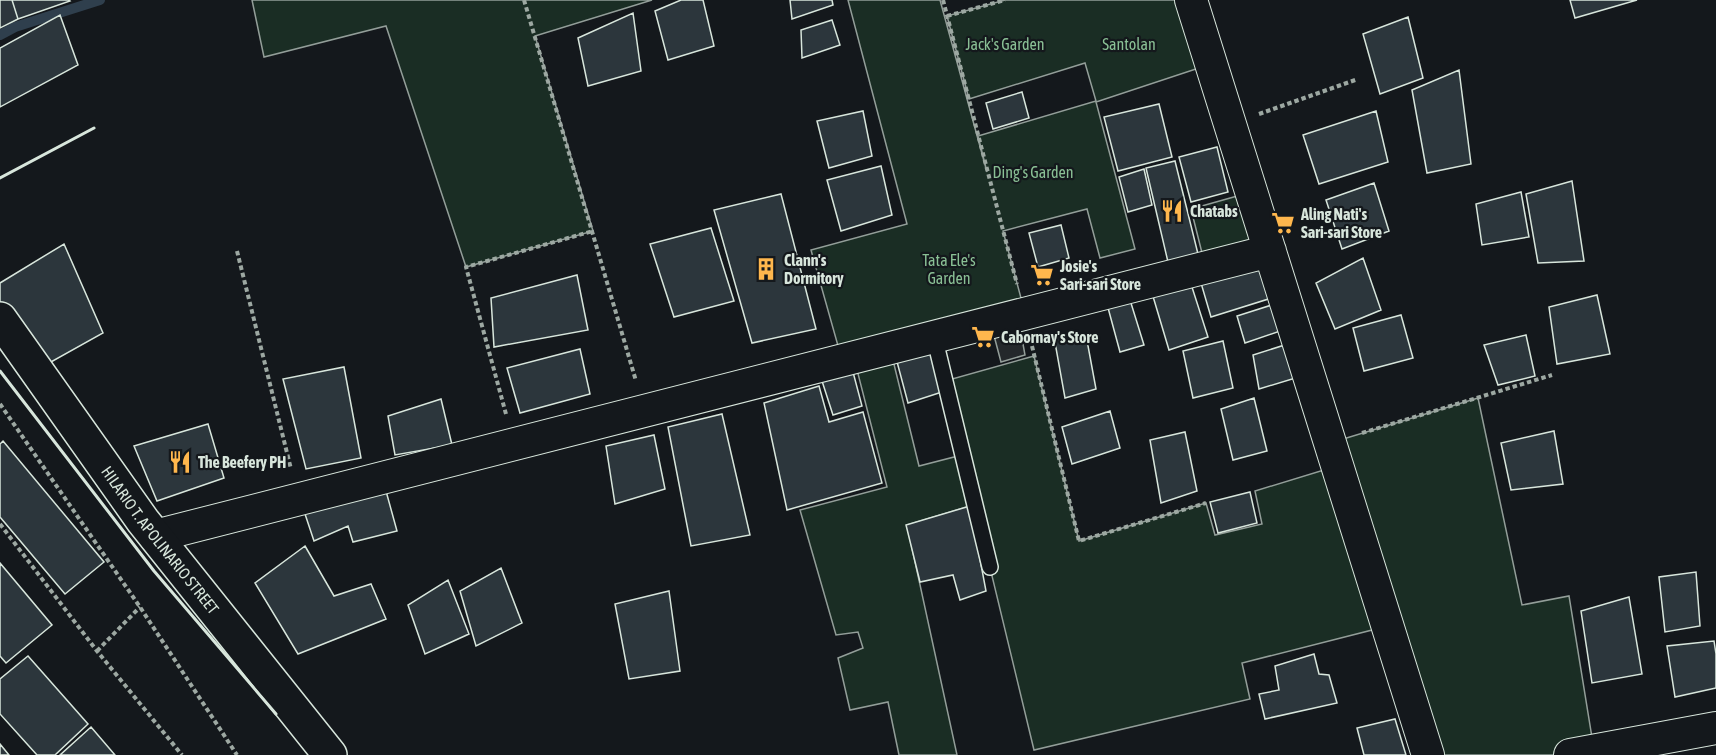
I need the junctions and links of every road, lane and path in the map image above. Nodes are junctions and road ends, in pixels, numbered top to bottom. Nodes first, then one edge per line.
1 (524, 0) edge
2 (943, 0) edge
3 (1005, 0) edge
4 (1191, 0) edge
5 (947, 16) junction
6 (1358, 79) dead end
7 (1230, 124) junction
8 (593, 231) junction
9 (237, 251) dead end
10 (1270, 251) junction
11 (1025, 313) junction
12 (0, 319) edge
13 (934, 336) junction
14 (1552, 375) dead end
15 (0, 404) edge
16 (645, 410) junction
17 (1330, 443) junction
18 (514, 444) junction
19 (298, 498) junction
20 (1206, 503) dead end
21 (0, 525) edge
22 (155, 536) junction
23 (990, 567) dead end
24 (140, 607) junction
25 (97, 651) junction
26 (1716, 728) edge
27 (182, 755) edge
28 (237, 755) edge
29 (330, 755) edge
30 (1428, 755) edge
31 (1570, 755) edge

1 - 8 path
2 - 5 path
3 - 5 path
4 - 7 street
5 - 11 path
6 - 7 path
7 - 10 street
8 - 16 path
8 - 18 path
9 - 19 path
10 - 11 street
10 - 17 street
11 - 13 street
11 - 20 path
12 - 22 street, HILARIO T. APOLINARIO STREET
13 - 16 street
13 - 23 lane
14 - 17 path
15 - 24 path
16 - 18 street
17 - 30 street
18 - 19 street
19 - 22 street
21 - 25 path
22 - 29 street, HILARIO T. APOLINARIO STREET
24 - 25 path
24 - 28 path
25 - 27 path
26 - 31 street

